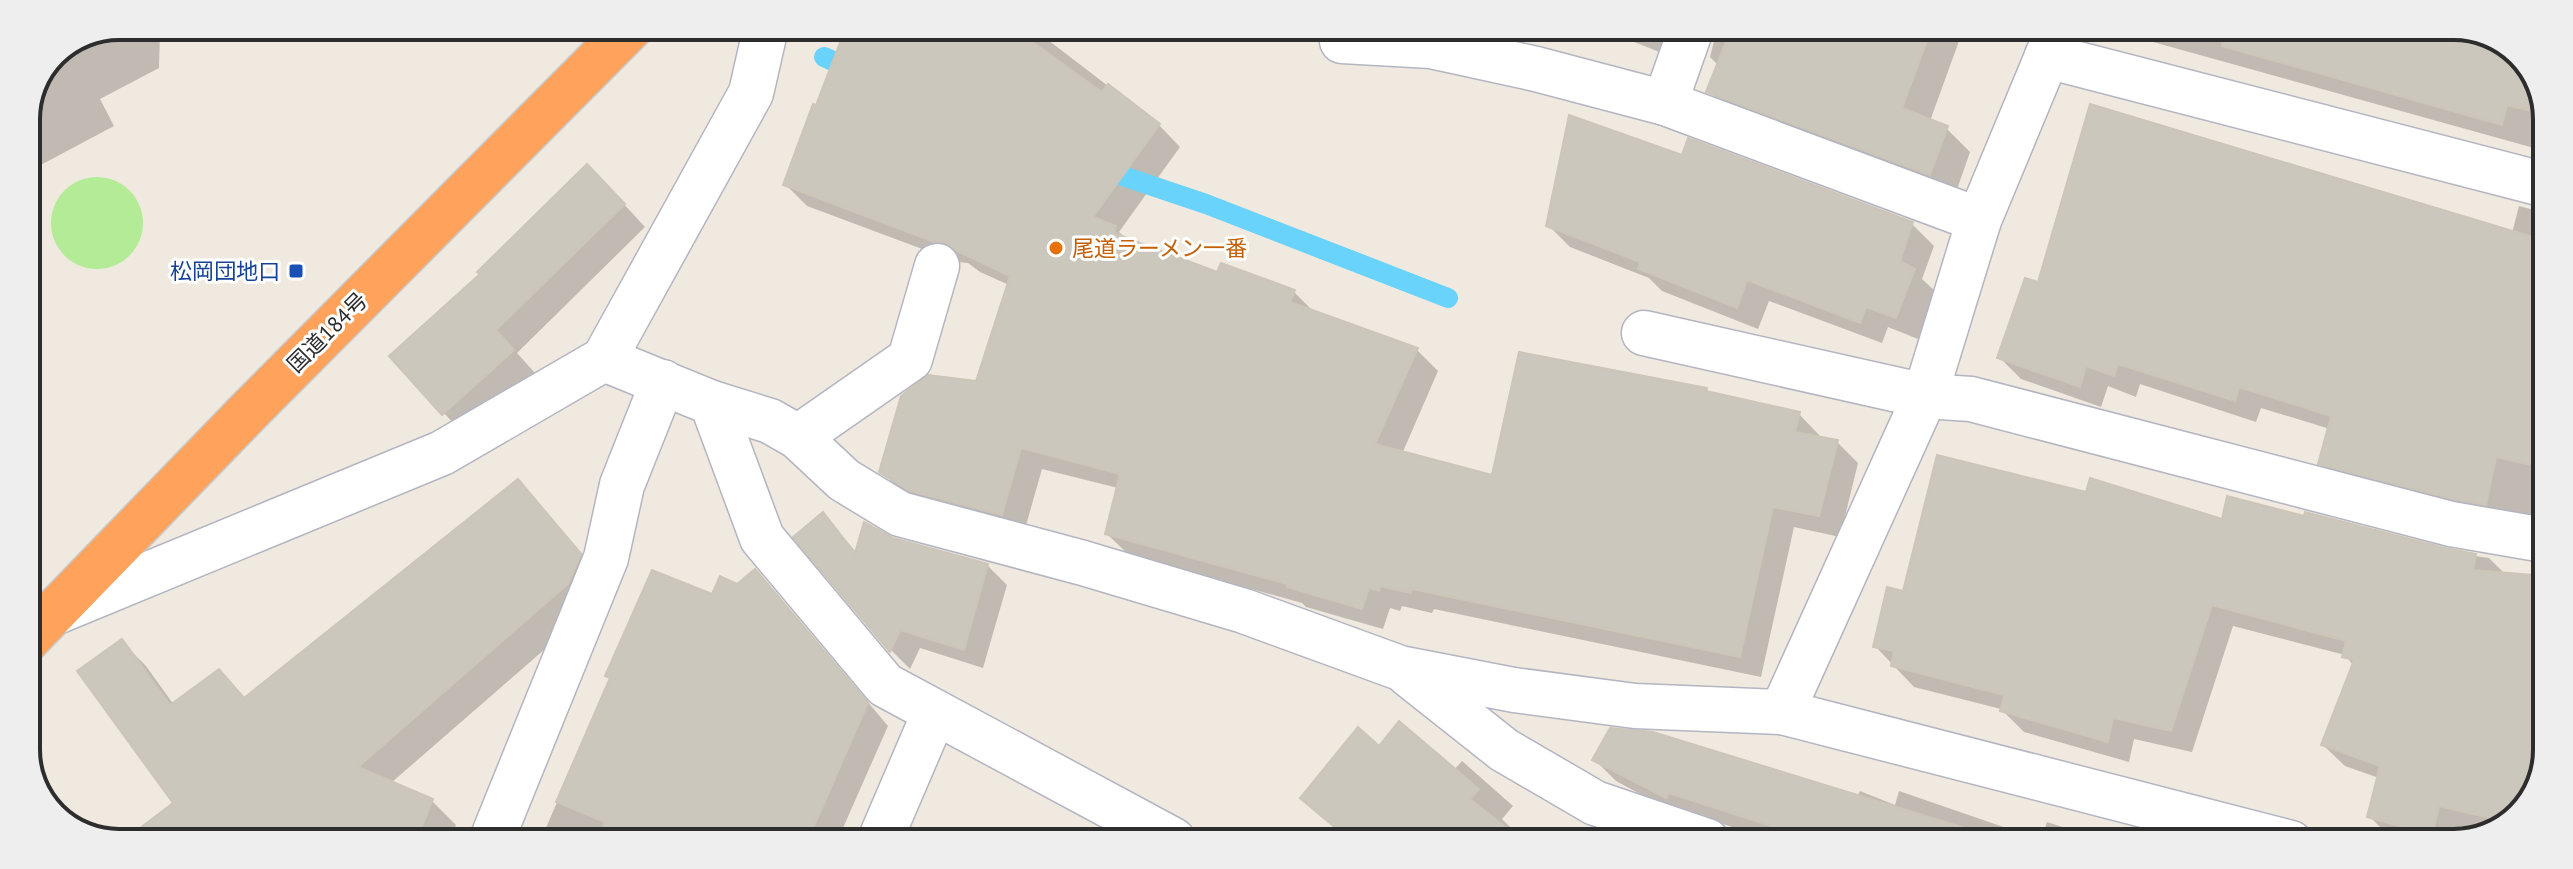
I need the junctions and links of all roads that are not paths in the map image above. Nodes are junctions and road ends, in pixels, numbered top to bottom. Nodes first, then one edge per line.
1 (618, 40) edge
2 (763, 40) edge
3 (1511, 40) edge
4 (1687, 40) edge
5 (1342, 41) dead end
6 (2053, 43) edge
7 (1536, 69) junction
8 (1665, 103) junction
9 (2533, 181) edge
10 (1979, 220) junction
11 (937, 266) dead end
12 (1644, 333) dead end
13 (604, 359) junction
14 (663, 382) junction
15 (1925, 396) junction
16 (712, 403) junction
17 (798, 437) junction
18 (2533, 538) edge
19 (40, 627) edge
20 (1400, 668) junction
21 (1782, 712) junction
22 (934, 714) junction
23 (496, 829) edge
24 (885, 829) edge
25 (1152, 829) edge
26 (1672, 829) edge
27 (2237, 829) edge

1 - 19 highway, 国道184号
2 - 13 street
3 - 7 street
4 - 8 street
5 - 7 street
6 - 9 street
6 - 10 street
7 - 8 street
8 - 10 street
10 - 15 street
11 - 17 street
12 - 15 street
13 - 14 street
13 - 19 street
14 - 16 street
14 - 23 street
15 - 18 street
15 - 21 street
16 - 17 street
16 - 22 street
17 - 20 street
20 - 21 street
20 - 26 street
21 - 27 street
22 - 24 street
22 - 25 street

